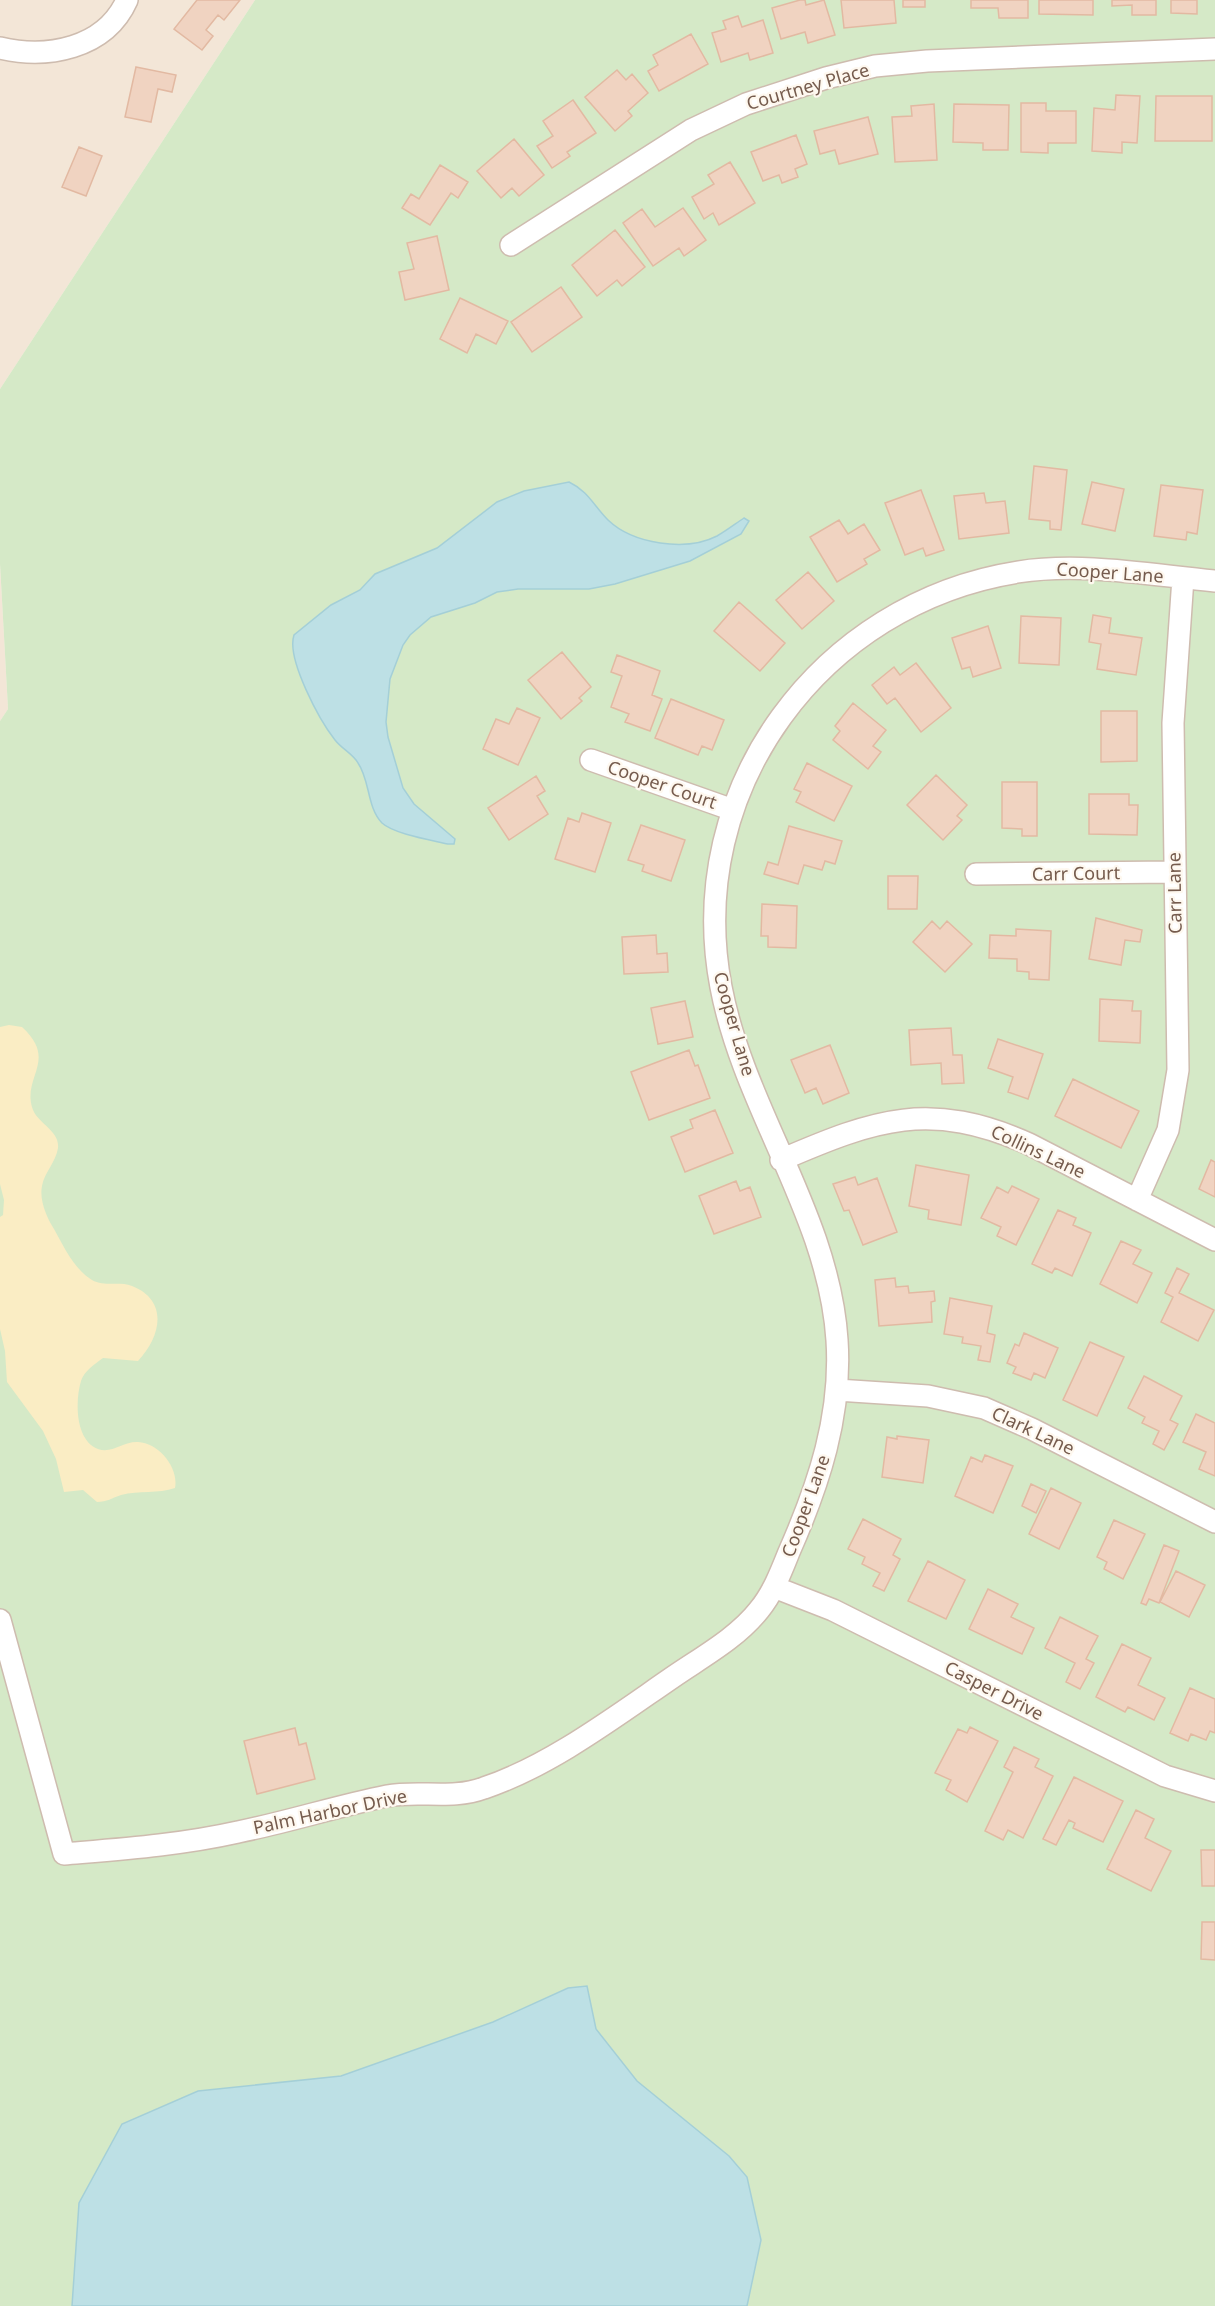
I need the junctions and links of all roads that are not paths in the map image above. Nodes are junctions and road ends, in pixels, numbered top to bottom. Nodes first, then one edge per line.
1 (127, 0) edge
2 (0, 48) edge
3 (1215, 49) edge
4 (511, 245) dead end
5 (1183, 578) junction
6 (1215, 581) edge
7 (591, 760) dead end
8 (733, 810) junction
9 (1175, 872) junction
10 (976, 874) dead end
11 (781, 1160) junction
12 (1137, 1200) junction
13 (1215, 1240) edge
14 (837, 1390) junction
15 (1215, 1522) edge
16 (774, 1587) junction
17 (0, 1620) edge
18 (1215, 1791) edge

1 - 2 street
3 - 4 street, Courtney Place
5 - 6 street, Cooper Lane
5 - 8 street, Cooper Lane
5 - 9 street, Carr Lane
7 - 8 street, Cooper Court
8 - 11 street, Cooper Lane
9 - 10 street, Carr Court
9 - 12 street, Carr Lane
11 - 12 street, Collins Lane
11 - 14 street, Cooper Lane
12 - 13 street, Collins Lane
14 - 15 street, Clark Lane
14 - 16 street, Cooper Lane
16 - 17 street, Palm Harbor Drive
16 - 18 street, Casper Drive

